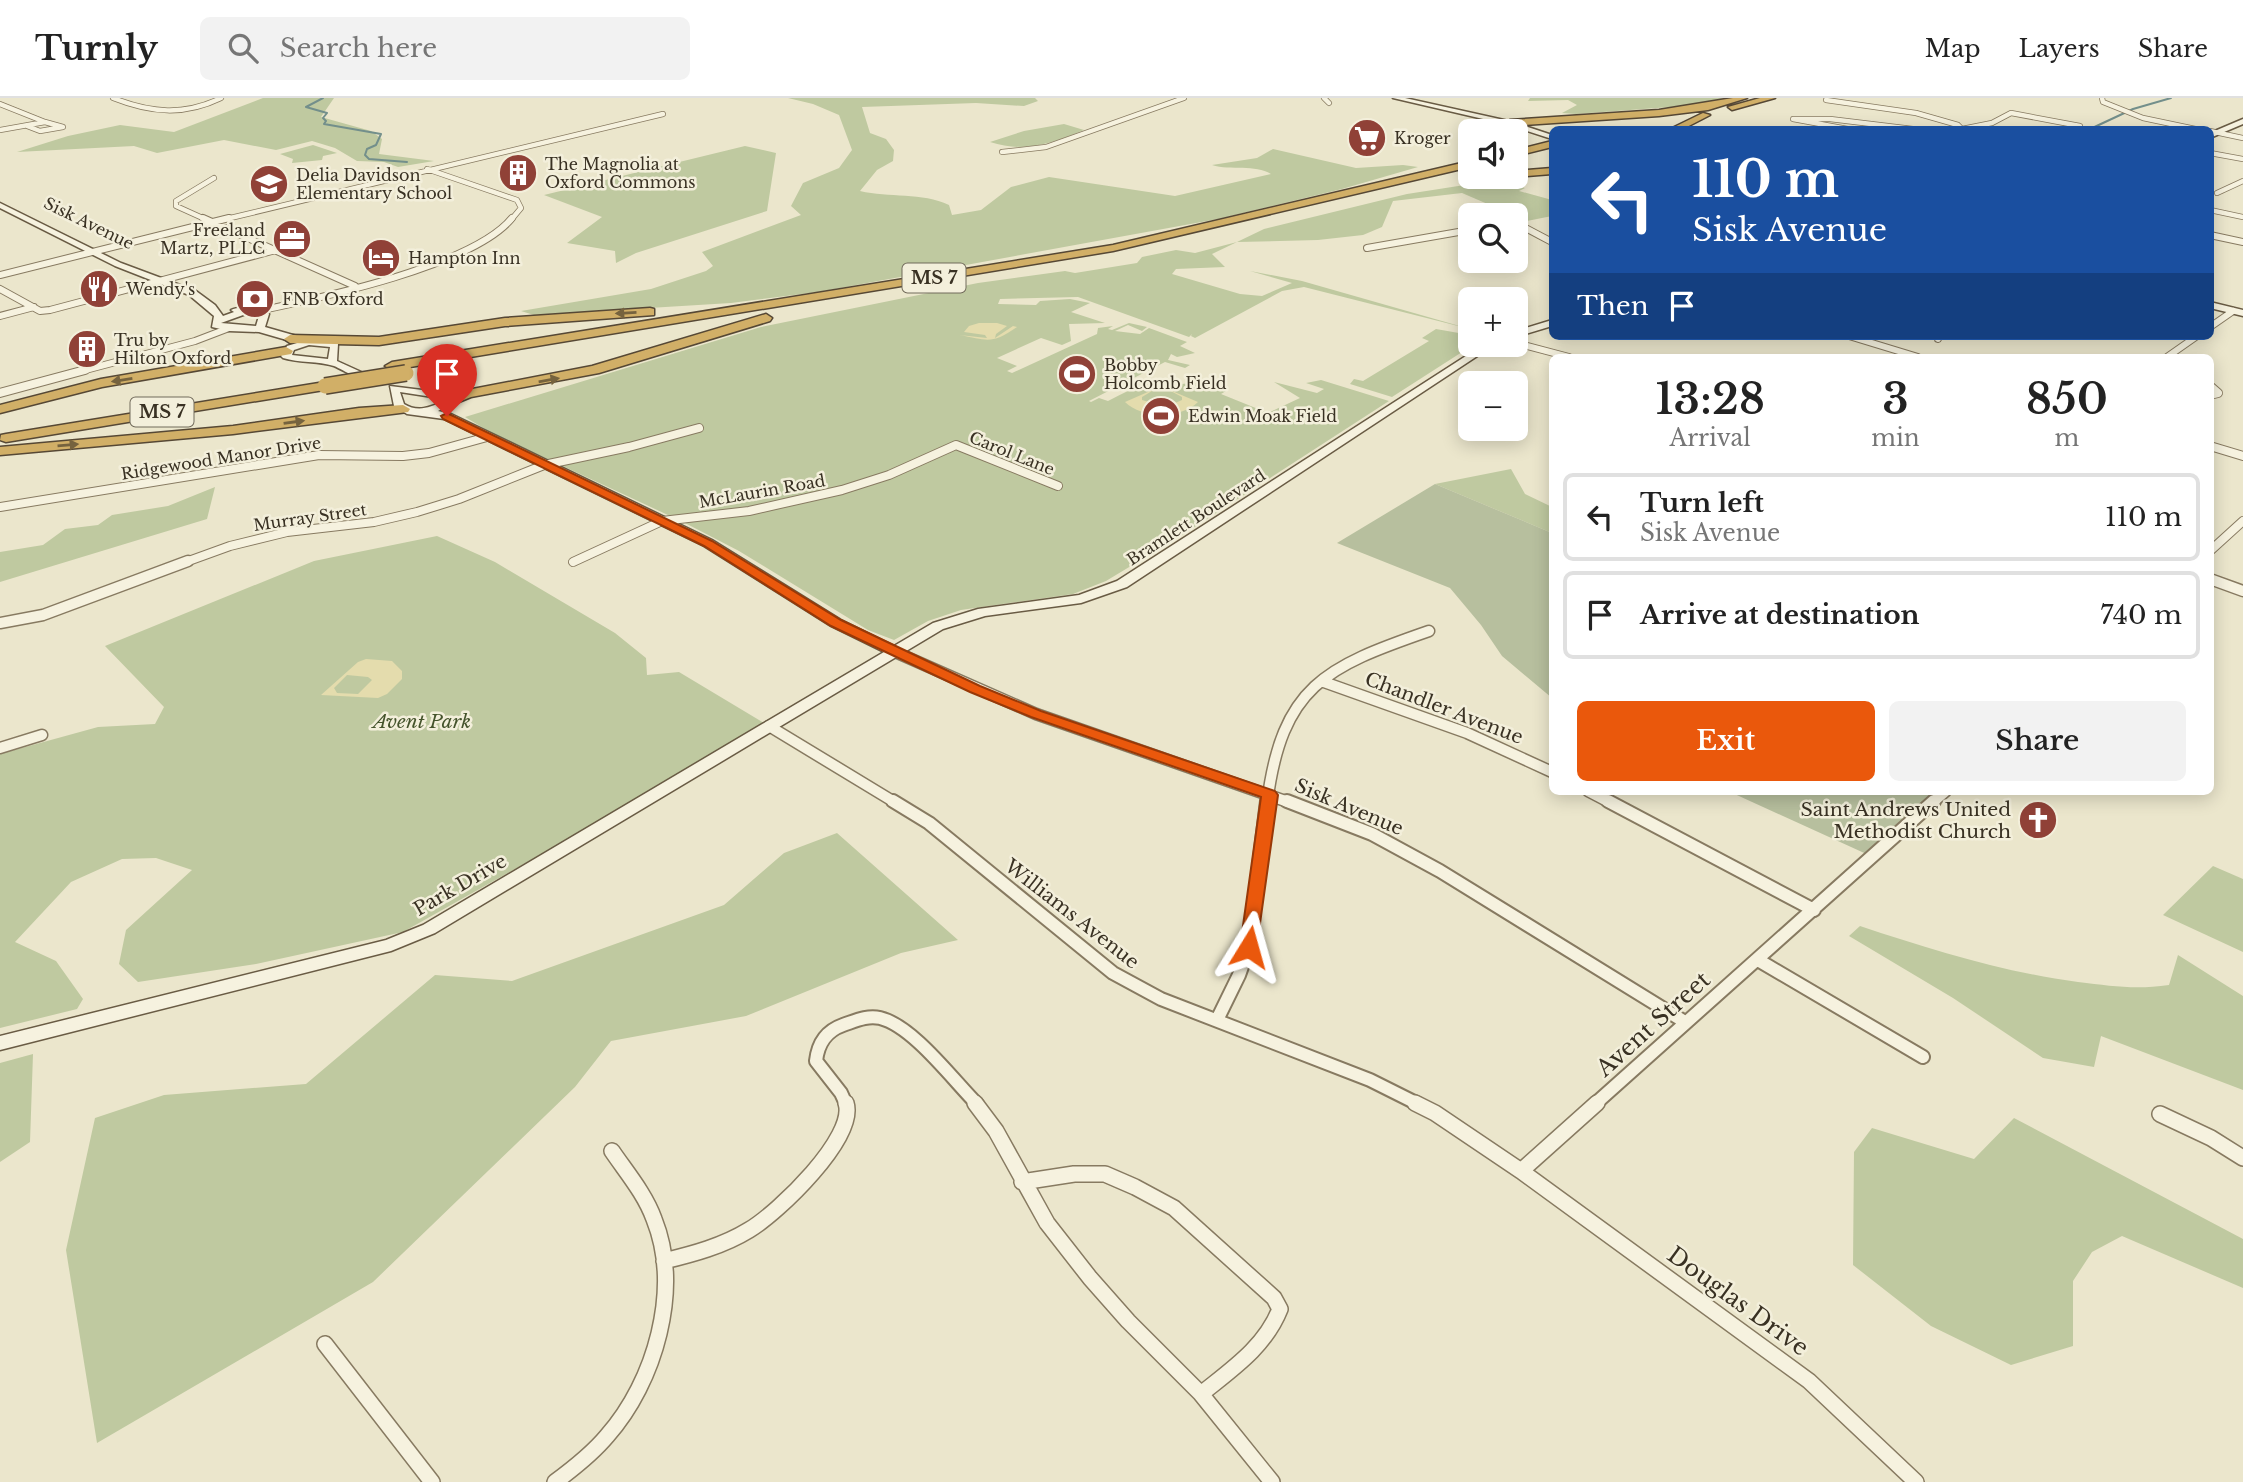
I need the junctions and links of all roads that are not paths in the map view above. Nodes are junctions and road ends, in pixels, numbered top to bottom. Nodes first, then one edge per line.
1 (113, 98) edge
2 (221, 98) edge
3 (1184, 98) edge
4 (1324, 98) edge
5 (1384, 98) edge
6 (1396, 98) edge
7 (1743, 98) edge
8 (1771, 98) edge
9 (2102, 98) edge
10 (1826, 100) edge
11 (1329, 103) dead end
12 (1722, 103) junction
13 (0, 104) edge
14 (1712, 112) junction
15 (663, 114) dead end
16 (1461, 119) edge
17 (1479, 119) edge
18 (2243, 121) edge
19 (46, 122) junction
20 (1528, 125) edge
21 (1631, 125) dead end
22 (27, 126) junction
23 (1658, 126) dead end
24 (1681, 126) edge
25 (1831, 126) edge
26 (1893, 126) edge
27 (1959, 126) edge
28 (1977, 126) edge
29 (2080, 126) dead end
30 (2181, 126) edge
31 (0, 130) edge
32 (1528, 134) edge
33 (2214, 134) edge
34 (2214, 134) edge
35 (2243, 138) edge
36 (1549, 142) edge
37 (1549, 144) edge
38 (1549, 144) edge
39 (1528, 150) edge
40 (1002, 152) dead end
41 (1528, 154) edge
42 (2214, 154) edge
43 (1458, 159) edge
44 (2243, 159) edge
45 (1458, 168) edge
46 (427, 169) junction
47 (1549, 171) edge
48 (1458, 173) edge
49 (1528, 173) edge
50 (214, 178) dead end
51 (1452, 180) dead end
52 (2243, 181) edge
53 (1402, 184) junction
54 (2217, 193) dead end
55 (0, 197) edge
56 (0, 205) edge
57 (2214, 211) edge
58 (2243, 217) edge
59 (210, 223) junction
60 (1528, 229) edge
61 (1458, 232) edge
62 (2214, 236) edge
63 (1549, 240) edge
64 (2243, 242) edge
65 (1367, 248) dead end
66 (106, 249) junction
67 (272, 251) junction
68 (93, 252) junction
69 (0, 275) edge
70 (162, 280) junction
71 (355, 286) junction
72 (0, 289) edge
73 (816, 298) junction
74 (833, 303) junction
75 (213, 306) junction
76 (2214, 306) edge
77 (34, 307) junction
78 (247, 311) junction
79 (2238, 312) edge
80 (0, 316) edge
81 (262, 321) junction
82 (217, 322) junction
83 (1549, 324) edge
84 (2214, 325) edge
85 (233, 328) junction
86 (1528, 330) edge
87 (204, 338) junction
88 (1862, 340) edge
89 (2191, 340) edge
90 (286, 341) junction
91 (379, 341) junction
92 (331, 344) junction
93 (1528, 345) edge
94 (162, 348) junction
95 (1558, 354) edge
96 (1908, 354) edge
97 (2171, 354) edge
98 (1471, 357) edge
99 (332, 362) junction
100 (318, 382) junction
101 (394, 388) junction
102 (0, 393) edge
103 (446, 408) junction
104 (0, 409) edge
105 (403, 410) junction
106 (699, 428) dead end
107 (0, 429) edge
108 (487, 437) junction
109 (0, 439) edge
110 (956, 445) joint
111 (2214, 447) edge
112 (0, 451) edge
113 (2243, 456) edge
114 (544, 465) junction
115 (1058, 486) dead end
116 (0, 507) edge
117 (662, 521) junction
118 (2243, 521) edge
119 (2214, 547) edge
120 (573, 562) dead end
121 (2214, 580) edge
122 (2243, 591) edge
123 (0, 623) edge
124 (1429, 631) dead end
125 (893, 651) junction
126 (1321, 681) junction
127 (769, 726) junction
128 (42, 736) dead end
129 (0, 748) edge
130 (1549, 770) edge
131 (1270, 795) junction
132 (1596, 795) edge
133 (1943, 795) edge
134 (1814, 910) junction
135 (1758, 960) junction
136 (1217, 1020) junction
137 (1685, 1022) junction
138 (0, 1043) edge
139 (1923, 1057) dead end
140 (2160, 1114) dead end
141 (612, 1151) dead end
142 (2243, 1158) edge
143 (1521, 1171) junction
144 (1022, 1182) junction
145 (664, 1261) junction
146 (325, 1344) dead end
147 (1201, 1394) junction
148 (432, 1482) edge
149 (555, 1482) edge
150 (1272, 1482) edge
151 (1916, 1482) edge

1 - 2 street
3 - 40 street
4 - 11 street
5 - 16 street
6 - 17 street
7 - 12 highway
8 - 14 highway
9 - 30 street
10 - 27 street
12 - 20 highway
12 - 21 highway
13 - 19 street
14 - 23 highway
14 - 24 highway
15 - 46 street
18 - 33 street
19 - 22 street
19 - 22 street
22 - 31 street
25 - 26 street
28 - 29 street
32 - 36 street
34 - 35 street
37 - 39 highway
38 - 41 highway
42 - 44 street
43 - 53 highway
45 - 53 highway, MS 7
46 - 59 street
46 - 71 street
47 - 49 highway
48 - 53 highway, MS 7
50 - 59 street
51 - 53 highway
52 - 54 street
53 - 73 highway, MS 7
53 - 74 highway, MS 7
55 - 66 street, Sisk Avenue
56 - 68 street, Sisk Avenue
57 - 58 street
59 - 66 street
59 - 67 street
60 - 63 street
61 - 65 street
62 - 64 street
66 - 68 street
66 - 70 street, Sisk Avenue
67 - 70 street
67 - 71 street
68 - 69 street
68 - 70 street, Sisk Avenue
70 - 75 street, Sisk Avenue
70 - 77 street
71 - 81 street
72 - 77 street
73 -> 91 highway
73 - 100 highway, MS 7
74 - 100 highway, MS 7, bridge
103 -> 74 highway
75 - 78 street, Sisk Avenue
75 - 82 street
76 - 79 street
77 - 80 street
78 - 81 street, Sisk Avenue
78 - 82 street, Sisk Avenue
79 - 84 street
81 - 85 street, Sisk Avenue
81 - 87 street
81 - 90 street, Sisk Avenue
82 - 85 street, Sisk Avenue
82 - 94 street
83 - 86 street
85 - 87 street
87 - 94 street
88 - 96 street
89 - 97 street
90 - 91 highway
90 - 92 street
90 - 99 street, Sisk Avenue
90 -> 104 highway
91 - 92 highway
92 - 99 street
93 - 95 street
94 - 102 street
98 - 125 street, Bramlett Boulevard
99 - 101 street, Sisk Avenue
100 - 107 highway, MS 7
100 - 109 highway, MS 7
101 - 103 street, Sisk Avenue
101 - 105 street
103 - 105 street, Sisk Avenue
103 - 108 street, Sisk Avenue
112 -> 105 highway
106 - 114 street, Murray Street
108 - 114 street, Sisk Avenue
108 - 116 street, Ridgewood Manor Drive
110 - 115 street, Carol Lane
110 - 117 street, McLaurin Road
111 - 113 street
114 - 117 street, Sisk Avenue
114 - 123 street, Murray Street
117 - 120 street, McLaurin Road
117 - 125 street, Sisk Avenue
118 - 119 street
121 - 122 street
124 - 126 street
125 - 127 street, Park Drive
125 - 131 street, Sisk Avenue
126 - 130 street, Chandler Avenue
126 - 131 street
127 - 136 street, Williams Avenue
127 - 138 street, Park Drive
128 - 129 street
131 - 136 street
131 - 137 street, Sisk Avenue
132 - 134 street
133 - 134 street, Avent Street
134 - 135 street, Avent Street
135 - 137 street, Avent Street
135 - 139 street
136 - 143 street, Williams Avenue
137 - 143 street, Avent Street
140 - 142 street
141 - 145 street
143 - 151 street, Douglas Drive
144 - 145 street
144 - 147 street
144 - 147 street
145 - 149 street
146 - 148 street
147 - 150 street

